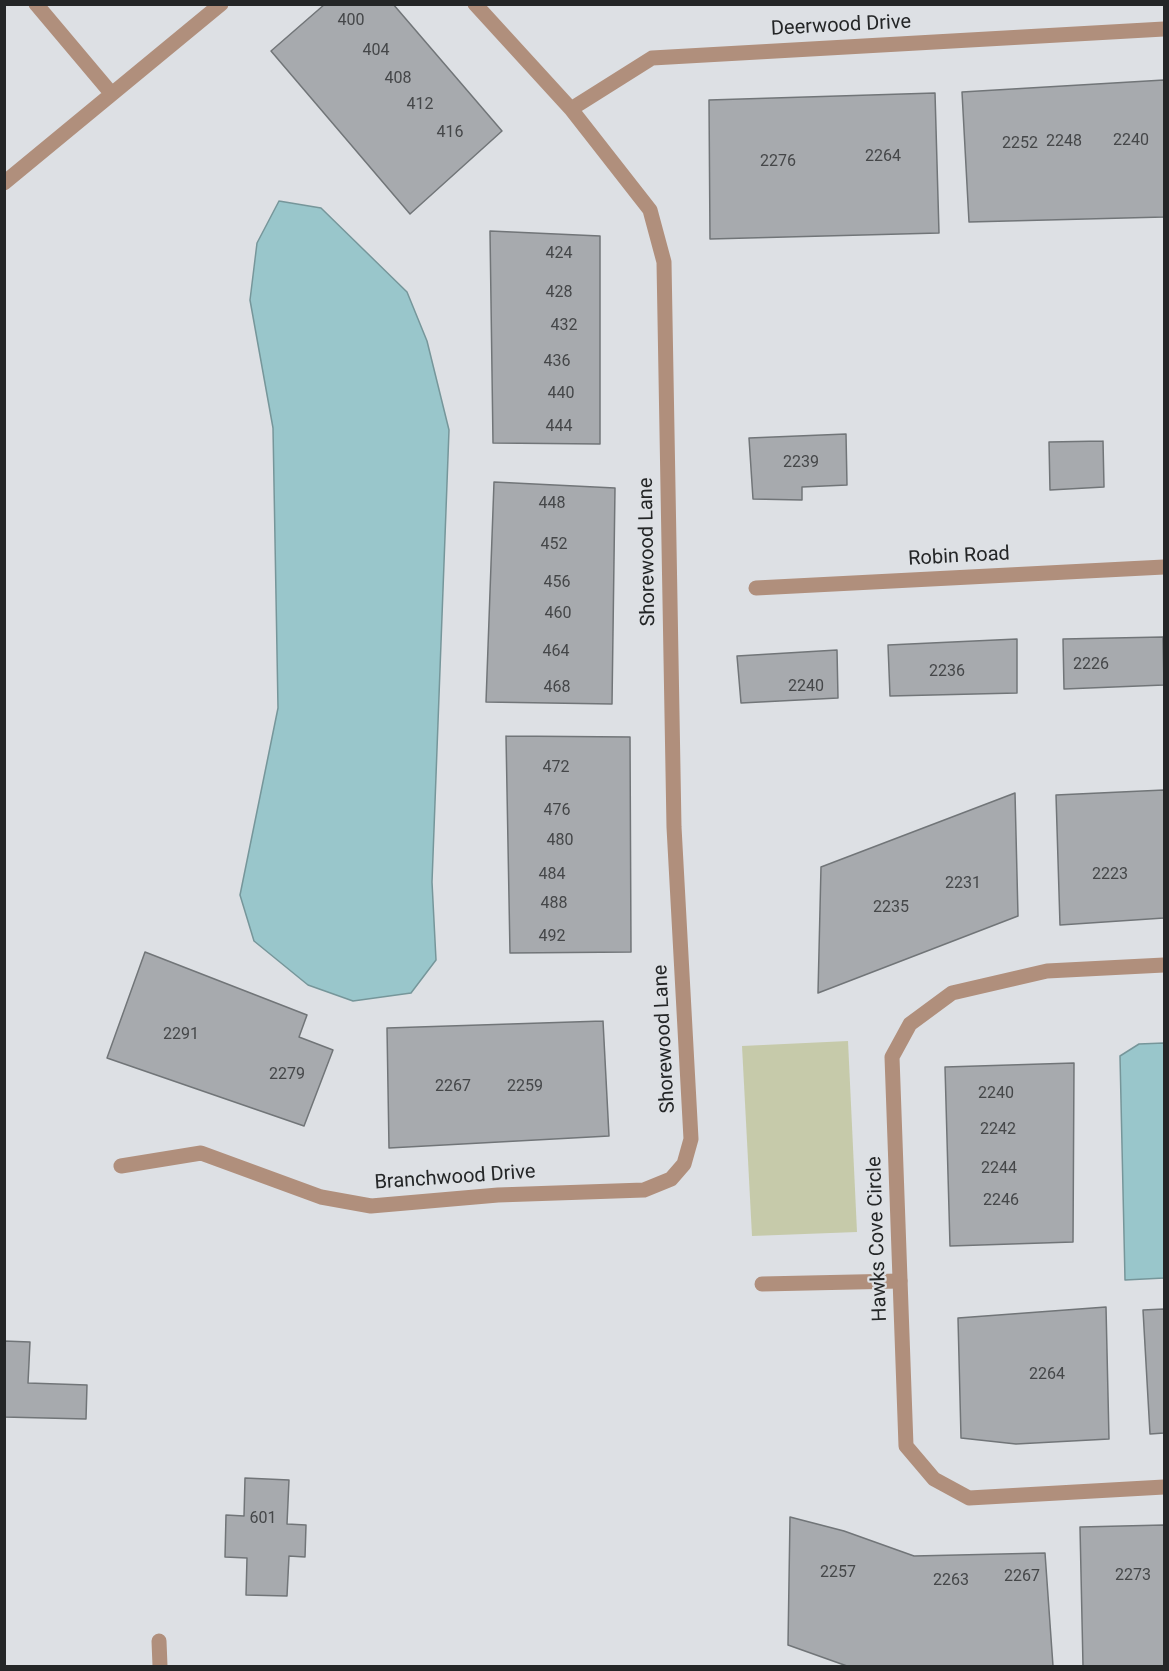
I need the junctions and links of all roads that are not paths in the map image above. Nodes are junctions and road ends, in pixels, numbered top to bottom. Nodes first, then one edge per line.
1 (36, 4) edge
2 (221, 4) edge
3 (475, 4) edge
4 (1164, 29) edge
5 (111, 93) junction
6 (571, 109) junction
7 (4, 183) edge
8 (1164, 567) edge
9 (756, 588) dead end
10 (1164, 965) edge
11 (684, 1164) joint
12 (121, 1166) dead end
13 (900, 1281) junction
14 (762, 1284) dead end
15 (1164, 1487) edge
16 (159, 1641) dead end
17 (160, 1666) edge

1 - 5 street
2 - 5 street
3 - 6 street, Shorewood Lane
4 - 6 street, Deerwood Drive
5 - 7 street
6 - 11 street, Shorewood Lane
8 - 9 street, Robin Road
10 - 13 street, Hawks Cove Circle
11 - 12 street, Branchwood Drive
13 - 14 street
13 - 15 street, Hawks Cove Circle
16 - 17 street

